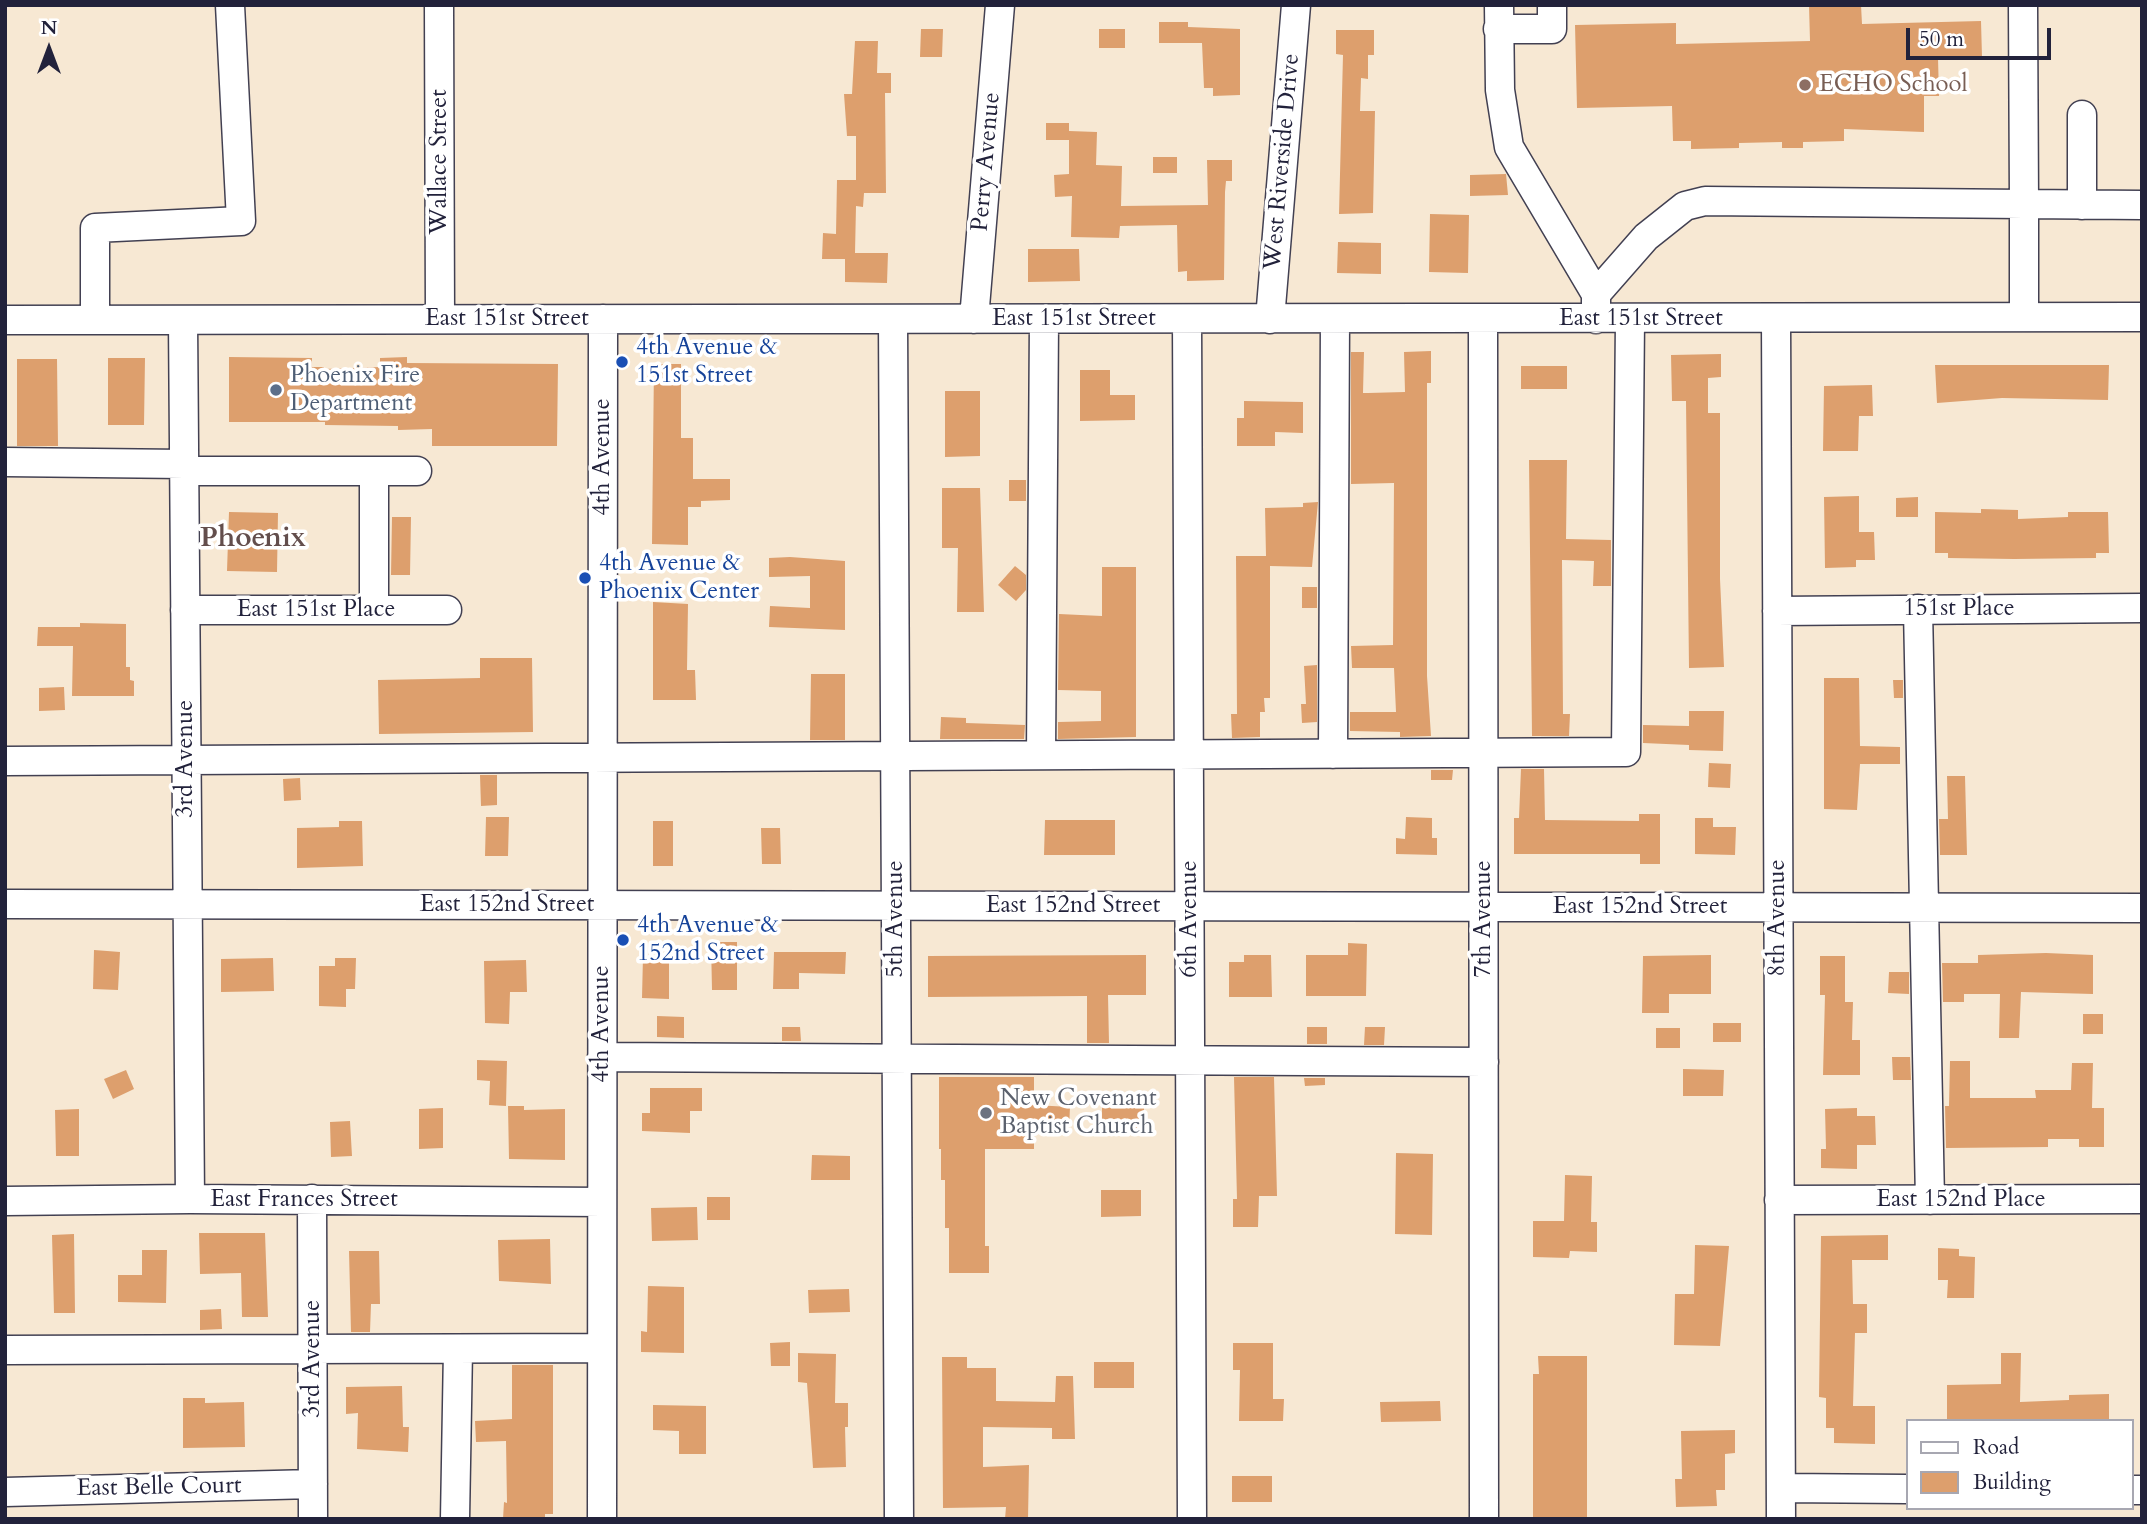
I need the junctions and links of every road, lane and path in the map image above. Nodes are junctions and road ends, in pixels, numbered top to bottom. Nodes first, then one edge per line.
1 (230, 5) edge
2 (439, 5) edge
3 (1000, 5) edge
4 (1296, 5) edge
5 (1552, 5) edge
6 (2023, 5) edge
7 (1499, 17) edge
8 (2082, 115) dead end
9 (2024, 204) junction
10 (2082, 205) junction
11 (2142, 205) edge
12 (1596, 307) junction
13 (2024, 317) junction
14 (2142, 317) edge
15 (1044, 318) junction
16 (1187, 318) junction
17 (1270, 318) junction
18 (1776, 318) junction
19 (440, 319) junction
20 (603, 319) junction
21 (892, 319) junction
22 (974, 319) junction
23 (1335, 319) junction
24 (1483, 319) junction
25 (1630, 319) junction
26 (5, 320) edge
27 (95, 320) junction
28 (183, 320) junction
29 (5, 462) edge
30 (184, 468) junction
31 (374, 471) junction
32 (417, 471) dead end
33 (2142, 608) edge
34 (1918, 609) junction
35 (185, 610) junction
36 (374, 610) junction
37 (447, 610) dead end
38 (1777, 611) junction
39 (1483, 753) junction
40 (1189, 754) junction
41 (1333, 754) junction
42 (1041, 755) junction
43 (895, 756) junction
44 (603, 758) junction
45 (186, 760) junction
46 (5, 761) edge
47 (5, 904) edge
48 (187, 905) junction
49 (602, 905) junction
50 (895, 906) junction
51 (1190, 906) junction
52 (1483, 907) junction
53 (1778, 907) junction
54 (1924, 908) junction
55 (2142, 908) edge
56 (602, 1057) junction
57 (1190, 1058) junction
58 (896, 1059) junction
59 (1483, 1062) junction
60 (190, 1199) junction
61 (312, 1199) junction
62 (2142, 1199) edge
63 (1779, 1200) junction
64 (1930, 1200) junction
65 (5, 1201) edge
66 (602, 1202) junction
67 (602, 1348) junction
68 (313, 1349) junction
69 (458, 1349) junction
70 (5, 1350) edge
71 (313, 1484) junction
72 (1781, 1488) junction
73 (1906, 1489) edge
74 (5, 1492) edge
75 (313, 1519) edge
76 (455, 1519) edge
77 (602, 1519) edge
78 (899, 1519) edge
79 (1192, 1519) edge
80 (1484, 1519) edge
81 (1781, 1519) edge

1 - 27 street
2 - 19 street, Wallace Street
3 - 22 street, Perry Avenue
4 - 17 street, West Riverside Drive
5 - 7 street
6 - 9 street
7 - 12 street
8 - 10 street
9 - 10 street
9 - 12 street
9 - 13 street
10 - 11 street
12 - 24 street, East 151st Street
12 - 25 street, East 151st Street
13 - 14 street, East 151st Street
13 - 18 street, East 151st Street
15 - 16 street, East 151st Street
15 - 22 street, East 151st Street
15 - 42 street
16 - 17 street, East 151st Street
16 - 40 street, 6th Avenue
17 - 23 street, East 151st Street
18 - 25 street, East 151st Street
18 - 38 street, 8th Avenue
19 - 20 street, East 151st Street
19 - 28 street, East 151st Street
20 - 21 street, East 151st Street
20 - 44 street, 4th Avenue
21 - 22 street, East 151st Street
21 - 43 street, 5th Avenue
23 - 24 street, East 151st Street
23 - 41 street
24 - 39 street, 7th Avenue
25 - 39 street
26 - 27 street, East 151st Street
27 - 28 street, East 151st Street
28 - 30 street, 3rd Avenue
29 - 30 street
30 - 31 street
30 - 35 street, 3rd Avenue
31 - 32 street
31 - 36 street
33 - 34 street, 151st Place
34 - 38 street, 151st Place
34 - 54 street
35 - 36 street, East 151st Place
35 - 45 street, 3rd Avenue
36 - 37 street, East 151st Place
38 - 53 street, 8th Avenue
39 - 41 street
39 - 52 street, 7th Avenue
40 - 41 street
40 - 42 street
40 - 51 street, 6th Avenue
42 - 43 street
43 - 44 street
43 - 50 street, 5th Avenue
44 - 45 street
44 - 49 street, 4th Avenue
45 - 46 street
45 - 48 street, 3rd Avenue
47 - 48 street, East 152nd Street
48 - 49 street, East 152nd Street
48 - 60 street, 3rd Avenue
49 - 50 street, East 152nd Street
49 - 56 street, 4th Avenue
50 - 51 street, East 152nd Street
50 - 58 street, 5th Avenue
51 - 52 street, East 152nd Street
51 - 57 street, 6th Avenue
52 - 53 street, East 152nd Street
52 - 59 street, 7th Avenue
53 - 54 street, East 152nd Street
53 - 63 street, 8th Avenue
54 - 55 street, East 152nd Street
54 - 64 street
56 - 58 street
56 - 66 street, 4th Avenue
57 - 58 street
57 - 59 street
57 - 79 street, 6th Avenue
58 - 78 street, 5th Avenue
59 - 80 street, 7th Avenue
60 - 61 street, East Frances Street
60 - 65 street, East Frances Street
61 - 66 street, East Frances Street
61 - 68 street, 3rd Avenue
62 - 64 street, East 152nd Place
63 - 64 street, East 152nd Place
63 - 72 street, 8th Avenue
66 - 67 street, 4th Avenue
67 - 69 street
67 - 77 street, 4th Avenue
68 - 69 street
68 - 70 street
68 - 71 street, 3rd Avenue
69 - 76 street
71 - 74 street, East Belle Court
71 - 75 street, 3rd Avenue
72 - 73 street
72 - 81 street, 8th Avenue

